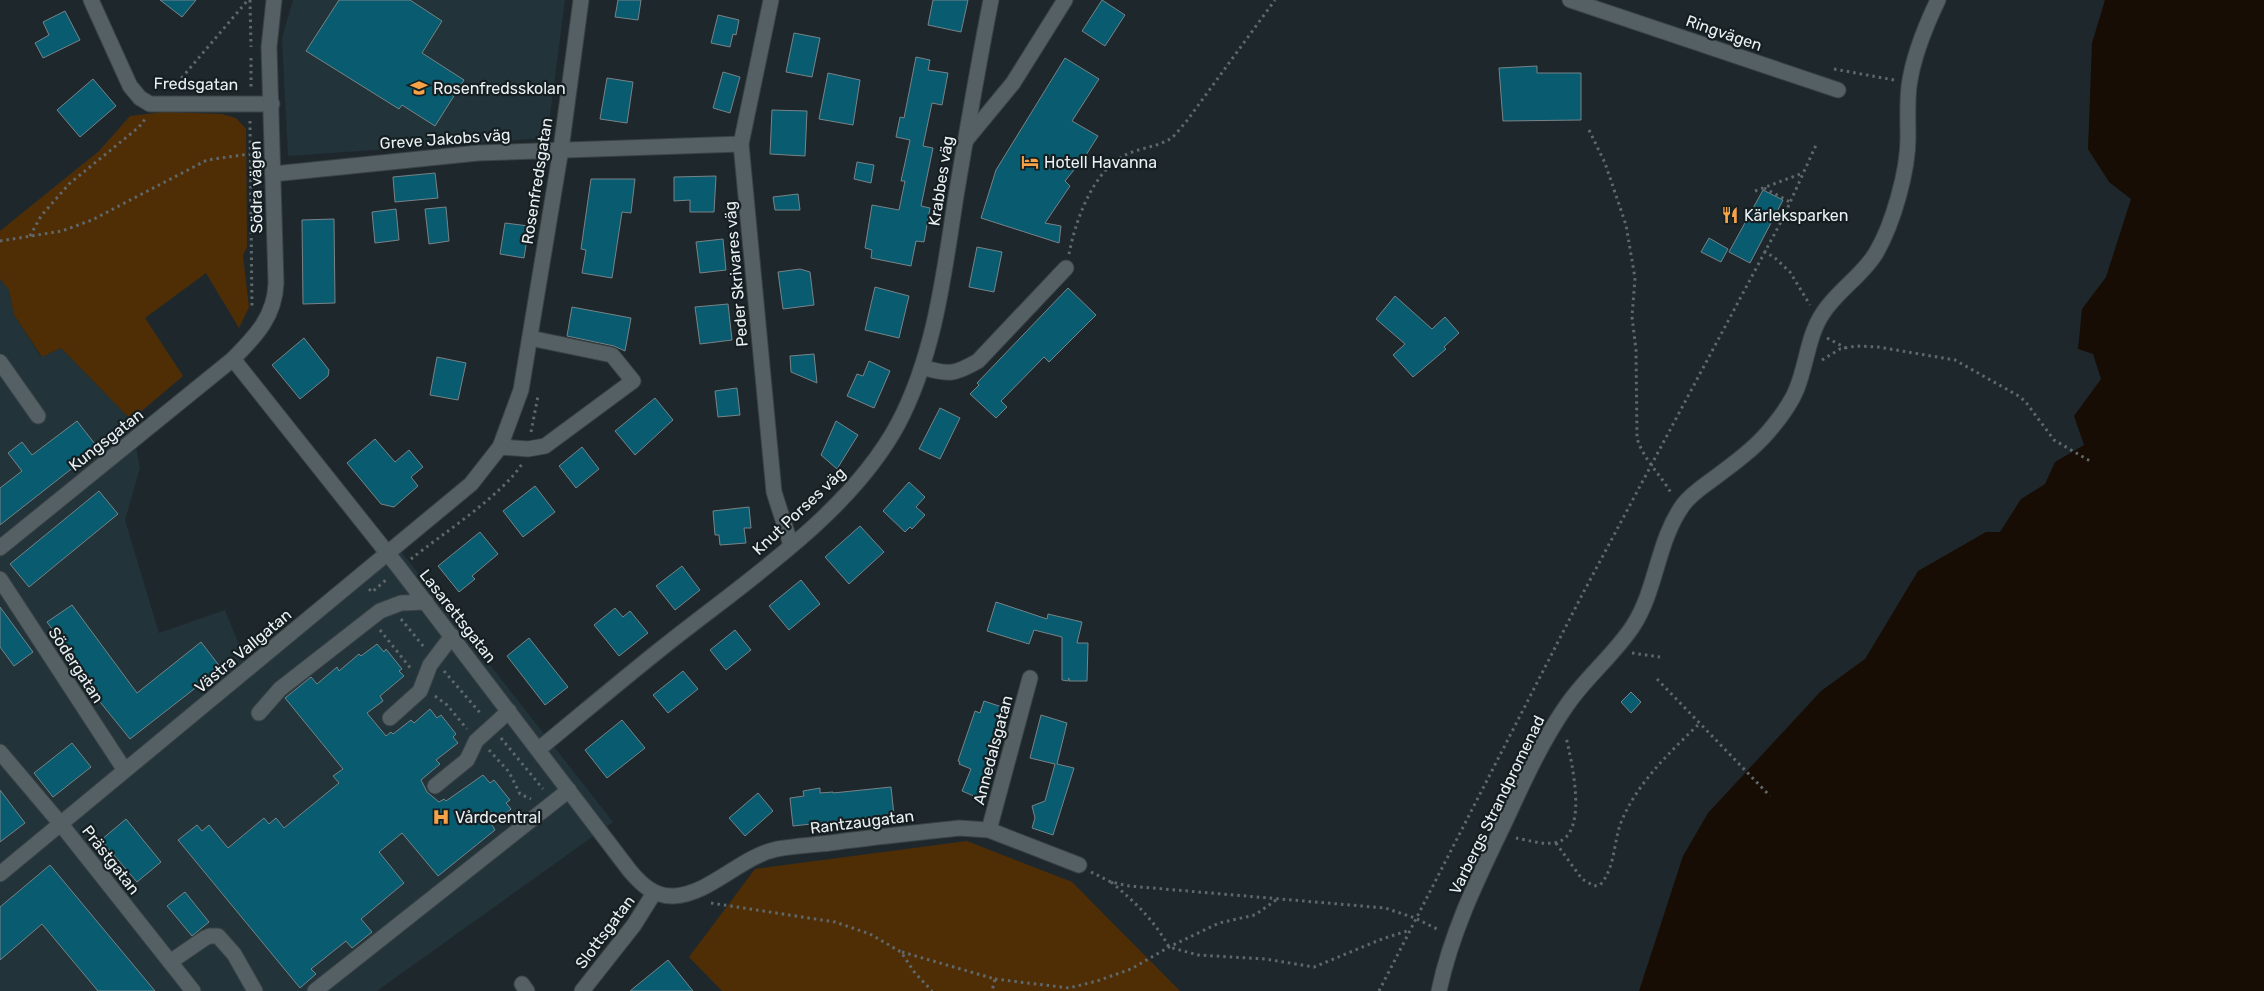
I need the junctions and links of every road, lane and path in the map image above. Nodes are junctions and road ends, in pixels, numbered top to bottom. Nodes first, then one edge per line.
1 (91, 0) edge
2 (249, 0) edge
3 (274, 0) edge
4 (581, 0) edge
5 (771, 0) edge
6 (990, 0) edge
7 (1065, 0) edge
8 (1275, 0) edge
9 (1570, 0) edge
10 (1938, 0) edge
11 (1826, 67) dead end
12 (1909, 83) junction
13 (1838, 90) dead end
14 (251, 102) junction
15 (150, 104) junction
16 (272, 104) junction
17 (1589, 130) dead end
18 (965, 141) junction
19 (742, 144) junction
20 (1816, 145) dead end
21 (561, 149) junction
22 (249, 154) junction
23 (1803, 173) junction
24 (273, 174) junction
25 (1764, 188) junction
26 (1755, 191) dead end
27 (1790, 202) junction
28 (30, 236) junction
29 (0, 240) edge
30 (1764, 251) junction
31 (1066, 268) joint
32 (250, 313) dead end
33 (1821, 316) junction
34 (530, 338) junction
35 (233, 359) junction
36 (0, 362) edge
37 (922, 367) junction
38 (1800, 376) junction
39 (38, 416) dead end
40 (500, 447) junction
41 (2090, 461) dead end
42 (1653, 464) junction
43 (1680, 509) junction
44 (791, 545) junction
45 (0, 548) edge
46 (387, 552) junction
47 (0, 580) edge
48 (376, 588) dead end
49 (426, 602) junction
50 (391, 607) junction
51 (371, 618) junction
52 (452, 636) junction
53 (1614, 650) junction
54 (1660, 657) dead end
55 (434, 660) junction
56 (1030, 678) dead end
57 (1658, 679) dead end
58 (420, 691) junction
59 (510, 711) junction
60 (259, 713) dead end
61 (1561, 714) junction
62 (390, 718) dead end
63 (1700, 723) junction
64 (491, 727) junction
65 (476, 741) junction
66 (539, 750) junction
67 (0, 752) edge
68 (124, 769) junction
69 (435, 786) dead end
70 (569, 790) junction
71 (1770, 796) dead end
72 (554, 802) junction
73 (60, 823) junction
74 (989, 830) junction
75 (1497, 838) junction
76 (1556, 843) junction
77 (1079, 865) joint
78 (0, 874) edge
79 (1111, 882) junction
80 (654, 893) junction
81 (1276, 900) junction
82 (710, 903) dead end
83 (1415, 918) junction
84 (1410, 930) junction
85 (1453, 937) junction
86 (1168, 947) junction
87 (901, 952) junction
88 (170, 962) junction
89 (995, 979) junction
90 (193, 991) edge
91 (255, 991) edge
92 (315, 991) edge
93 (582, 991) edge
94 (932, 991) edge
95 (992, 991) edge
96 (1379, 991) edge
97 (1439, 991) edge

1 - 15 street, Fredsgatan
2 - 14 path
2 - 15 path
3 - 16 street, Södra vägen
4 - 21 street, Rosenfredsgatan
5 - 19 street, Peder Skrivares väg
6 - 18 street, Krabbes väg
7 - 18 street
8 - 31 path
9 - 13 street, Ringvägen
10 - 12 street, Varbergs Strandpromenad
11 - 12 path
12 - 33 street, Varbergs Strandpromenad
14 - 15 street, Fredsgatan
14 - 16 street, Fredsgatan
14 - 22 path
15 - 28 path
16 - 24 street, Södra vägen
17 - 42 path
18 - 37 street, Krabbes väg
19 - 21 street, Greve Jakobs väg
19 - 44 street, Peder Skrivares väg
20 - 23 path
21 - 24 street, Greve Jakobs väg
21 - 34 street, Rosenfredsgatan
22 - 28 path
22 - 32 path
23 - 25 path
23 - 27 path
24 - 35 street, Södra vägen
25 - 26 path
25 - 27 path
27 - 30 path
28 - 29 path
30 - 33 path
30 - 42 path
31 - 37 street
33 - 38 street, Varbergs Strandpromenad
34 - 40 street, Rosenfredsgatan
34 - 40 street
35 - 45 street, Kungsgatan
35 - 46 street, Lasarettsgatan
36 - 39 street
37 - 44 street, Knut Porses väg
38 - 41 path
38 - 43 street, Varbergs Strandpromenad
40 - 46 street, Västra Vallgatan
42 - 43 path
42 - 83 path
43 - 53 street, Varbergs Strandpromenad
44 - 66 street, Knut Porses väg
46 - 49 street, Lasarettsgatan
46 - 68 street, Västra Vallgatan
47 - 68 street, Södergatan
48 - 50 path
49 - 50 street
49 - 52 street, Lasarettsgatan
50 - 51 street
50 - 55 path
51 - 58 path
51 - 60 street
52 - 55 street
52 - 59 street, Lasarettsgatan
53 - 54 path
53 - 61 street, Varbergs Strandpromenad
55 - 58 street
55 - 64 path
56 - 74 street, Annedalsgatan
57 - 63 path
58 - 62 street
58 - 65 path
59 - 64 street
59 - 66 street, Lasarettsgatan
61 - 75 street, Varbergs Strandpromenad
61 - 76 path
63 - 71 path
63 - 76 path
64 - 65 street
64 - 72 path
65 - 69 street
65 - 72 path
66 - 70 street, Lasarettsgatan
67 - 73 street, Prästgatan
68 - 73 street, Västra Vallgatan
70 - 72 street
70 - 80 street, Lasarettsgatan
72 - 92 street
73 - 78 street, Västra Vallgatan
73 - 88 street, Prästgatan
74 - 77 street, Rantzaugatan
74 - 80 street, Rantzaugatan
75 - 76 path
75 - 85 street, Varbergs Strandpromenad
77 - 79 path
79 - 81 path
79 - 86 path
80 - 93 street, Slottsgatan
81 - 83 path
81 - 86 path
82 - 87 path
83 - 84 path
83 - 85 path
84 - 86 path
84 - 96 path
85 - 97 street, Varbergs Strandpromenad
86 - 89 path
87 - 89 path
87 - 94 path
88 - 90 street, Prästgatan
88 - 91 street
89 - 95 path

